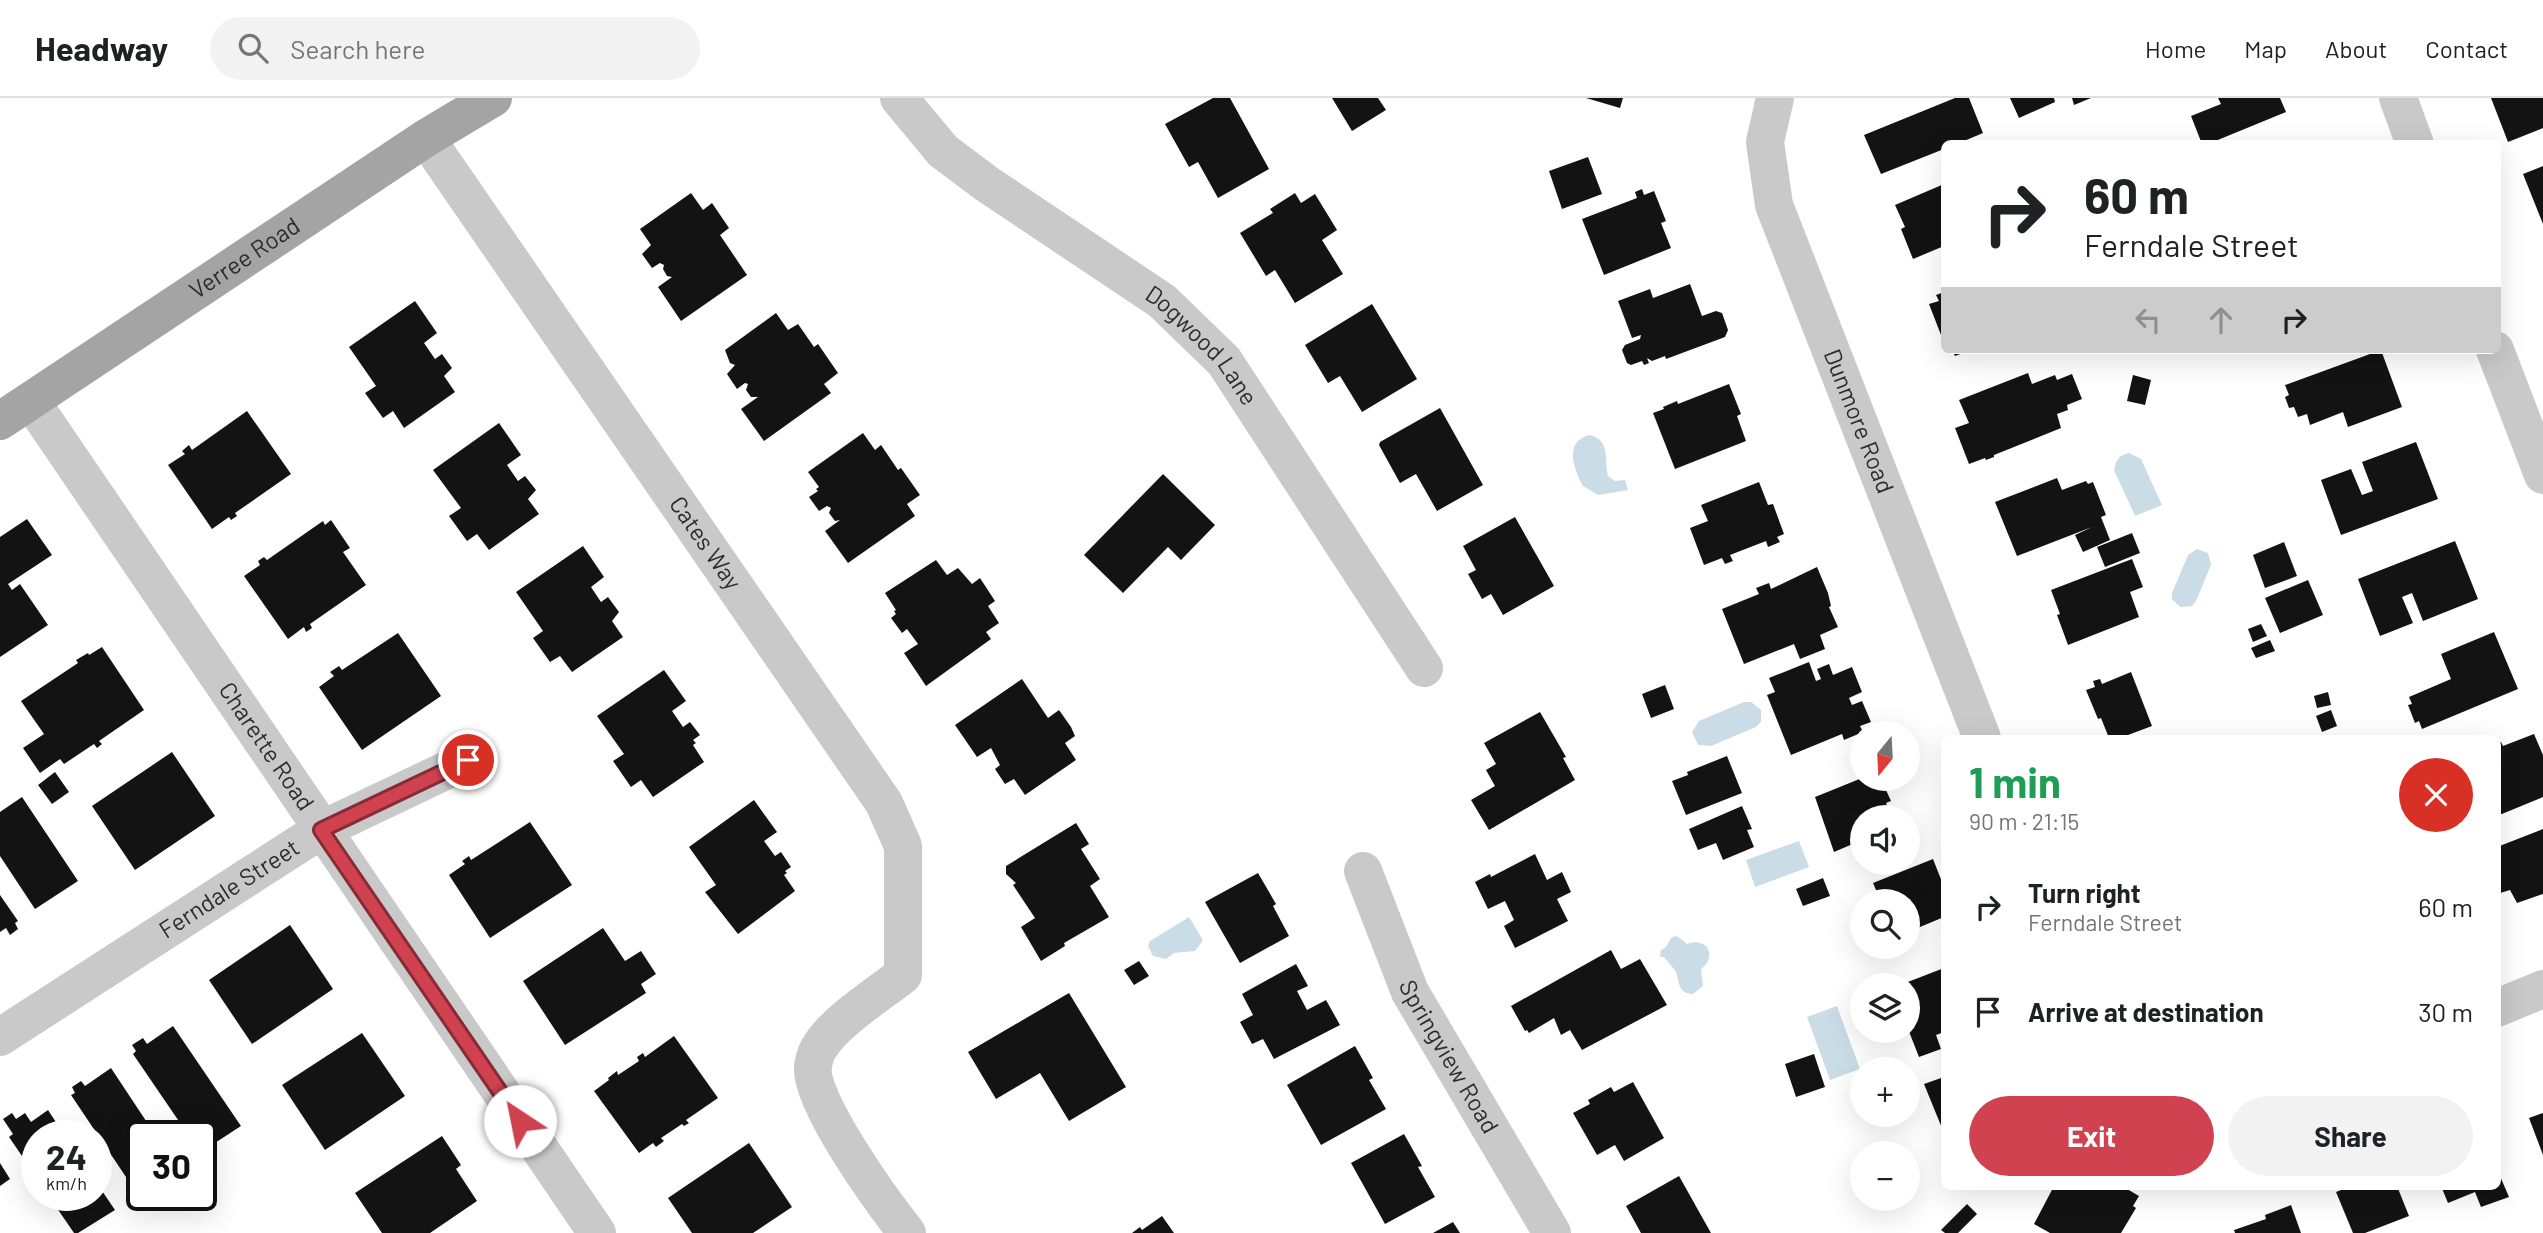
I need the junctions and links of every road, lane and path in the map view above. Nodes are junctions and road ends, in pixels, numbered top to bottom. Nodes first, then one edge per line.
1 (493, 98) edge
2 (899, 98) edge
3 (1775, 98) edge
4 (2398, 98) edge
5 (426, 138) junction
6 (2414, 140) edge
7 (2497, 354) edge
8 (15, 411) edge
9 (2543, 475) edge
10 (1424, 668) dead end
11 (1981, 735) edge
12 (468, 760) dead end
13 (321, 830) junction
14 (1363, 871) dead end
15 (2543, 989) edge
16 (2501, 1006) edge
17 (0, 1037) edge
18 (597, 1233) edge
19 (907, 1233) edge
20 (1552, 1233) edge

1 - 5 main road, Verree Road
2 - 10 street, Dogwood Lane
3 - 11 street, Dunmore Road
4 - 6 street
5 - 8 main road, Verree Road
5 - 19 street, Cates Way
7 - 9 street
8 - 13 street, Charette Road
12 - 13 street, Ferndale Street
13 - 17 street, Ferndale Street
13 - 18 street, Charette Road
14 - 20 street, Springview Road
15 - 16 street

